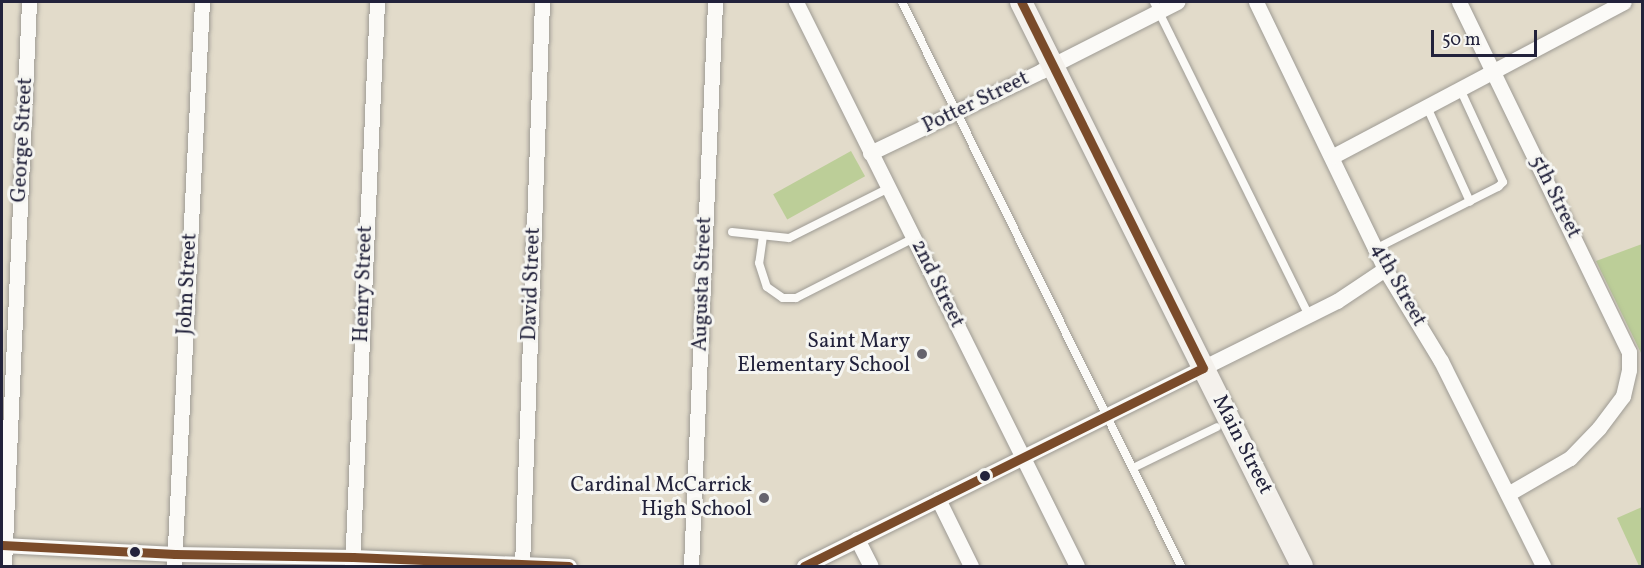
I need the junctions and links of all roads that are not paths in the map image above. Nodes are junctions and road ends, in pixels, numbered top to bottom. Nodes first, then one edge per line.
1 (29, 2) edge
2 (202, 2) edge
3 (377, 2) edge
4 (542, 2) edge
5 (714, 2) edge
6 (796, 2) edge
7 (902, 2) edge
8 (1006, 2) edge
9 (1022, 2) edge
10 (1177, 2) edge
11 (1256, 2) edge
12 (1459, 2) edge
13 (1624, 2) edge
14 (1156, 6) edge
15 (1047, 68) junction
16 (1494, 72) junction
17 (1461, 89) junction
18 (1427, 106) junction
19 (957, 112) junction
20 (870, 153) junction
21 (1333, 156) junction
22 (889, 188) junction
23 (1470, 202) junction
24 (732, 232) dead end
25 (763, 236) junction
26 (914, 238) junction
27 (1377, 248) junction
28 (1385, 269) junction
29 (1310, 315) junction
30 (1197, 371) junction
31 (1107, 415) junction
32 (1217, 427) junction
33 (1023, 457) junction
34 (1133, 468) junction
35 (1508, 494) junction
36 (938, 499) junction
37 (857, 539) junction
38 (3, 545) edge
39 (175, 560) edge
40 (352, 562) edge
41 (522, 565) edge
42 (4, 567) edge
43 (569, 567) edge
44 (691, 567) edge
45 (804, 567) edge
46 (871, 567) edge
47 (971, 567) edge
48 (1077, 567) edge
49 (1181, 567) edge
50 (1286, 567) edge
51 (1302, 567) edge
52 (1543, 567) edge

1 - 38 street, George Street
2 - 39 street, John Street
3 - 40 street, Henry Street
4 - 41 street, David Street
5 - 44 street, Augusta Street
6 - 20 street, 2nd Street
7 - 19 lane
8 - 15 main road, Main Street
9 - 15 main road, Main Street
10 - 14 street, Potter Street
11 - 21 street, 4th Street
12 - 16 street, 5th Street
13 - 16 street
14 - 15 street, Potter Street
14 - 29 lane
15 - 19 street, Potter Street
15 - 30 main road, Main Street
16 - 17 street
16 - 35 street, 5th Street
17 - 18 street
17 - 23 lane
18 - 21 street
18 - 23 lane
19 - 20 street, Potter Street
19 - 31 lane
20 - 22 street, 2nd Street
21 - 27 street, 4th Street
22 - 25 lane
22 - 26 street, 2nd Street
23 - 27 lane
24 - 25 lane
25 - 26 lane
26 - 33 street, 2nd Street
27 - 28 street, 4th Street
28 - 29 street
28 - 35 street, 4th Street
29 - 30 street
30 - 31 street
30 - 32 main road, Main Street
30 - 51 main road, Main Street
31 - 33 street
31 - 34 lane
32 - 34 lane
32 - 50 main road, Main Street
33 - 36 street
33 - 48 street, 2nd Street
34 - 49 lane
35 - 52 street, 4th Street
36 - 37 street
36 - 47 street
37 - 45 street
37 - 46 street
38 - 39 street
38 - 42 street, George Street
39 - 40 street
40 - 41 street
41 - 43 street

